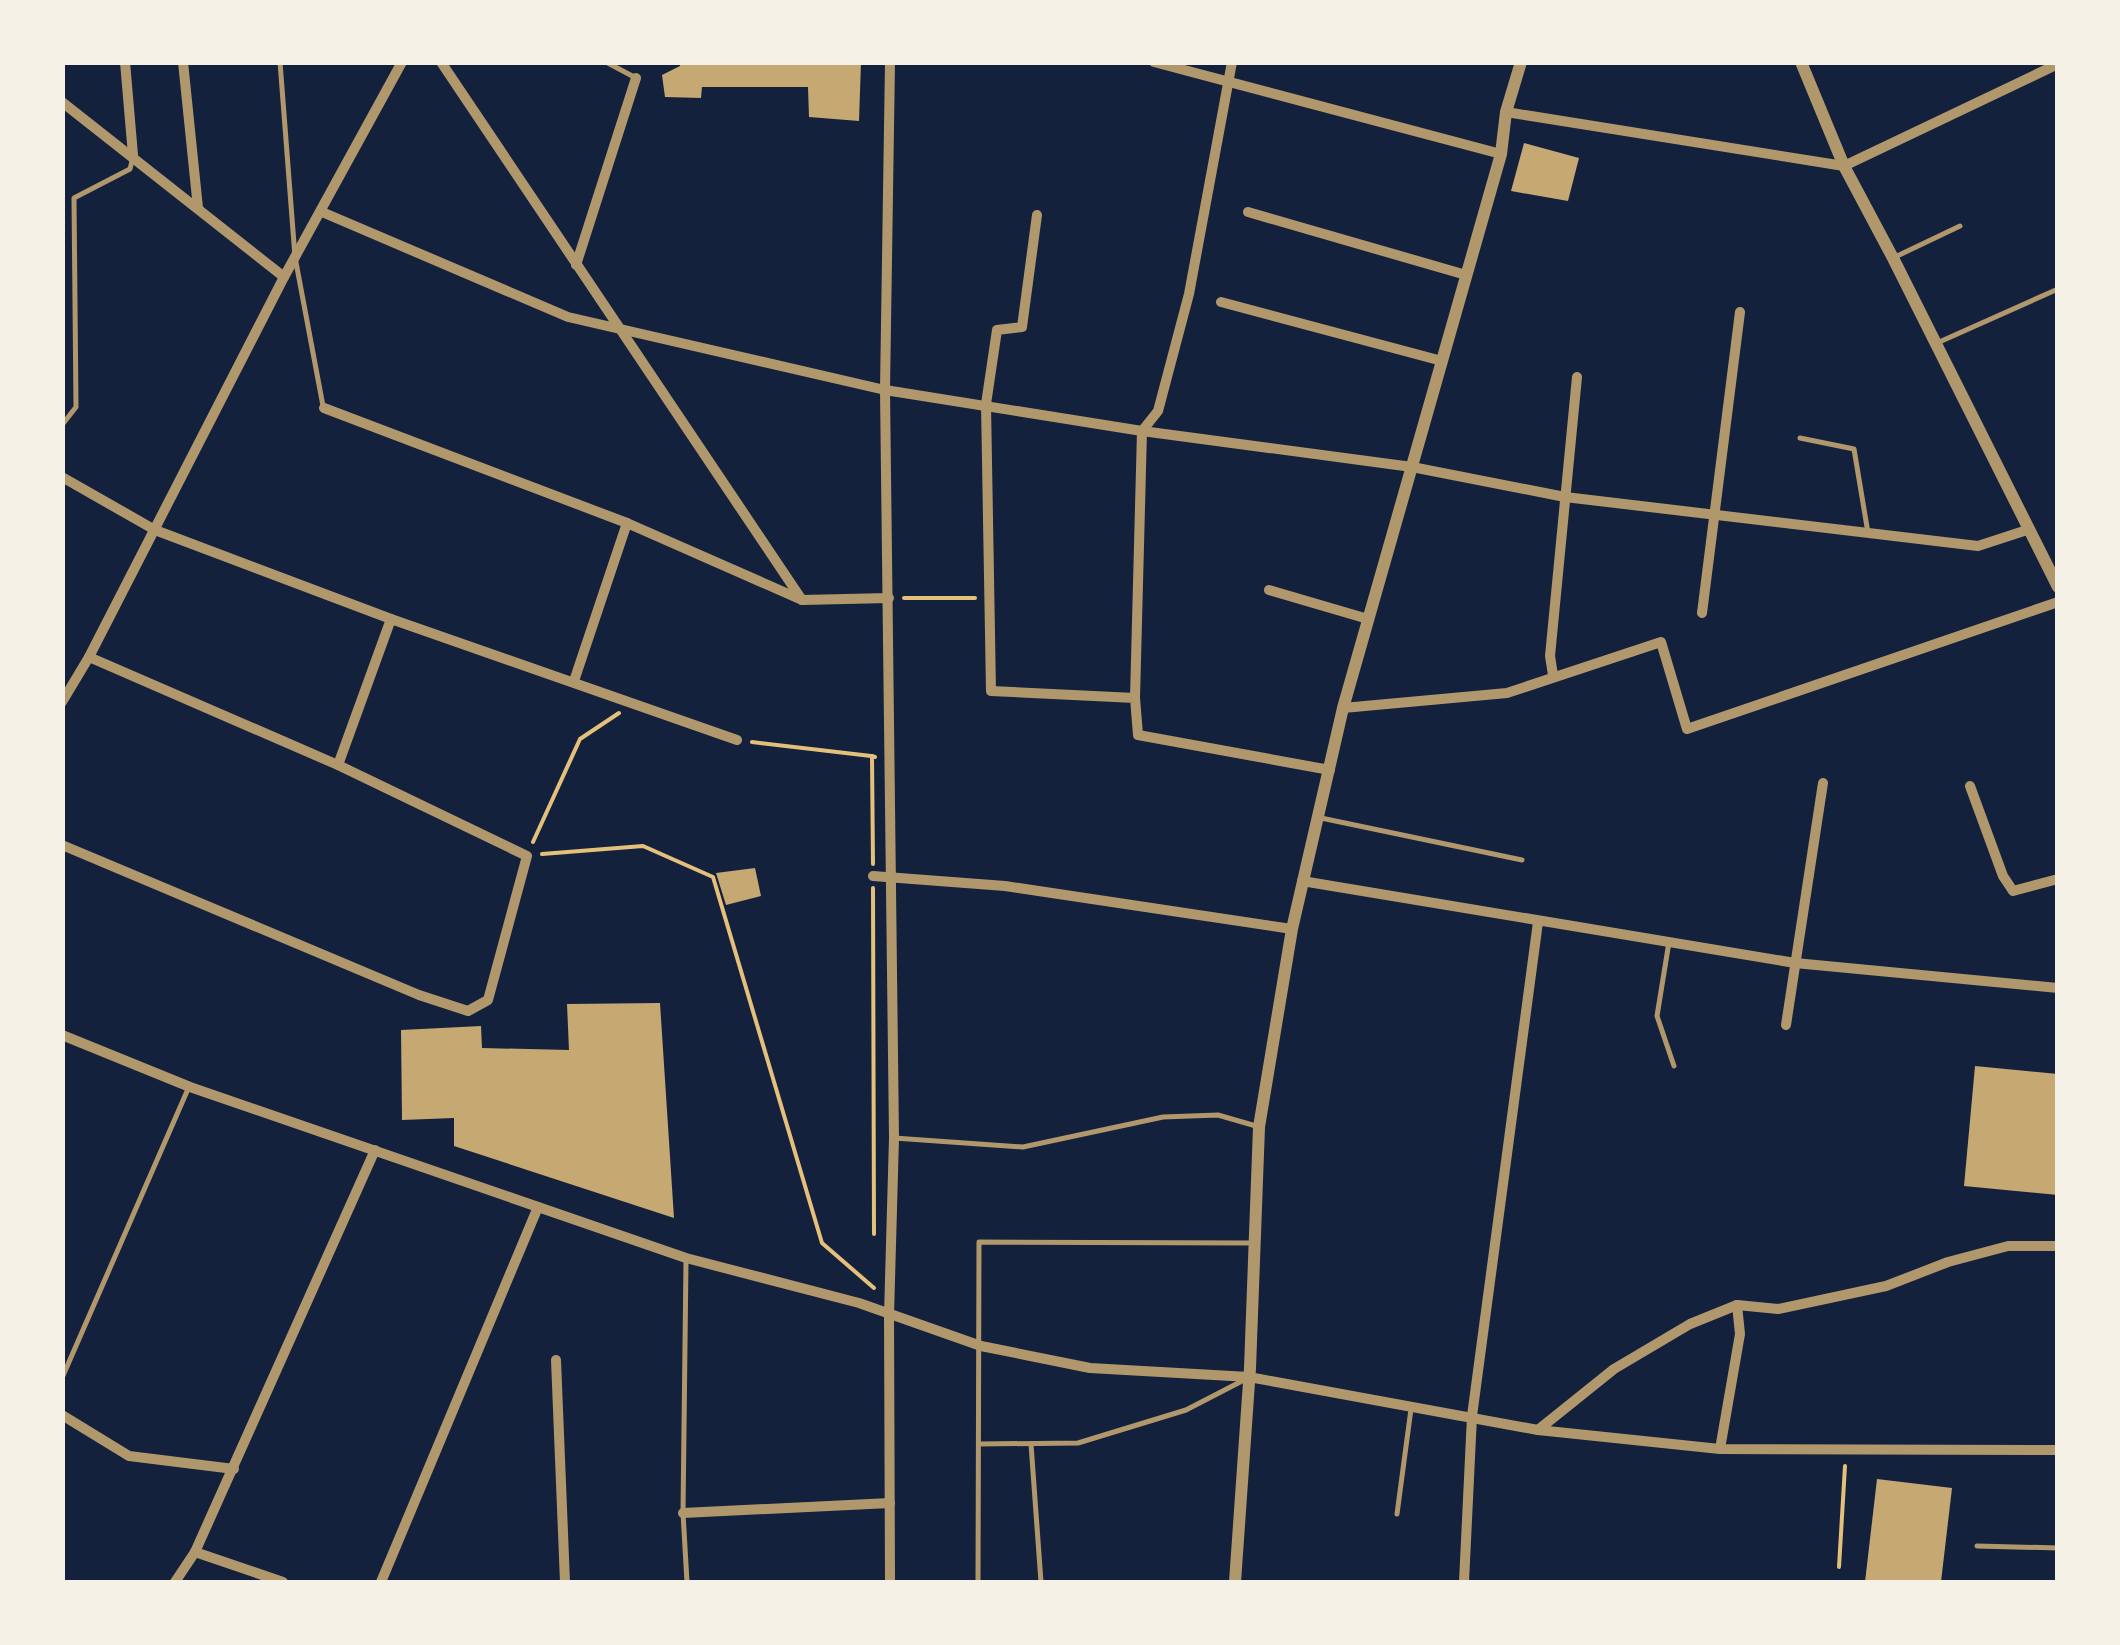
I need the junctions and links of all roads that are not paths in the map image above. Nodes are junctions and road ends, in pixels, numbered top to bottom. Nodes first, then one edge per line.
1 (125, 62) edge
2 (183, 62) edge
3 (280, 62) edge
4 (402, 62) edge
5 (441, 62) edge
6 (606, 62) edge
7 (890, 62) edge
8 (1154, 62) edge
9 (1232, 62) edge
10 (1521, 62) edge
11 (1801, 62) edge
12 (2058, 64) edge
13 (636, 78) joint
14 (1228, 80) junction
15 (62, 102) edge
16 (1506, 112) junction
17 (1501, 154) junction
18 (133, 155) junction
19 (1844, 166) junction
20 (198, 208) junction
21 (322, 212) junction
22 (1248, 212) dead end
23 (1037, 215) dead end
24 (1960, 226) dead end
25 (295, 257) junction
26 (1894, 258) junction
27 (576, 265) junction
28 (1466, 275) junction
29 (284, 277) junction
30 (2058, 288) edge
31 (1221, 302) dead end
32 (1740, 312) dead end
33 (620, 331) junction
34 (1936, 344) junction
35 (1442, 361) junction
36 (1577, 376) dead end
37 (886, 390) junction
38 (986, 404) junction
39 (324, 408) joint
40 (62, 426) edge
41 (1142, 431) junction
42 (1800, 438) dead end
43 (1412, 467) junction
44 (62, 477) edge
45 (1565, 497) junction
46 (1713, 513) junction
47 (627, 522) junction
48 (155, 530) junction
49 (2027, 530) junction
50 (1868, 533) junction
51 (2058, 587) edge
52 (1268, 590) dead end
53 (890, 598) junction
54 (802, 600) junction
55 (2058, 602) edge
56 (1702, 613) dead end
57 (391, 620) junction
58 (1368, 620) junction
59 (89, 656) junction
60 (1553, 675) junction
61 (574, 681) junction
62 (1135, 698) junction
63 (62, 702) edge
64 (1342, 708) junction
65 (737, 740) road end
66 (338, 765) junction
67 (1330, 770) junction
68 (1823, 783) dead end
69 (1970, 786) dead end
70 (1318, 817) junction
71 (62, 845) edge
72 (1522, 860) dead end
73 (873, 876) road end
74 (890, 878) junction
75 (2058, 878) edge
76 (1302, 881) junction
77 (1538, 922) junction
78 (1292, 929) junction
79 (1668, 942) junction
80 (1795, 963) junction
81 (2058, 988) edge
82 (1786, 1025) dead end
83 (62, 1035) edge
84 (1674, 1066) dead end
85 (190, 1087) junction
86 (1259, 1126) junction
87 (894, 1138) junction
88 (375, 1150) junction
89 (538, 1207) junction
90 (1255, 1243) junction
91 (2058, 1246) edge
92 (686, 1258) junction
93 (1737, 1305) junction
94 (889, 1315) junction
95 (981, 1346) junction
96 (556, 1360) dead end
97 (1249, 1377) junction
98 (62, 1378) edge
99 (1412, 1406) junction
100 (62, 1415) edge
101 (1472, 1416) junction
102 (1538, 1430) junction
103 (979, 1444) junction
104 (1031, 1444) junction
105 (1720, 1449) junction
106 (2058, 1450) edge
107 (234, 1469) junction
108 (890, 1503) junction
109 (683, 1513) junction
110 (1397, 1514) dead end
111 (1977, 1546) dead end
112 (2058, 1548) edge
113 (195, 1552) junction
114 (174, 1582) edge
115 (283, 1582) edge
116 (382, 1582) edge
117 (565, 1582) edge
118 (688, 1582) edge
119 (890, 1582) edge
120 (978, 1582) edge
121 (1041, 1582) edge
122 (1235, 1582) edge
123 (1464, 1582) edge

1 - 18 street
2 - 20 street
3 - 25 lane
4 - 21 street
5 - 27 street
6 - 13 lane
7 - 37 street
8 - 14 street
9 - 14 street
10 - 16 street
11 - 19 street
12 - 19 street
13 - 27 street
14 - 17 street
14 - 41 street
15 - 18 street
16 - 17 street
16 - 19 street
17 - 28 street
18 - 20 street
18 - 40 lane
19 - 26 street
20 - 29 street
21 - 25 street
21 - 33 street
22 - 28 street
23 - 38 street
24 - 26 lane
25 - 29 street
25 - 39 lane
26 - 34 street
27 - 33 street
28 - 35 street
29 - 48 street
30 - 34 lane
31 - 35 street
32 - 46 street
33 - 37 street
33 - 54 street
34 - 49 street
35 - 43 street
36 - 45 street
37 - 38 street
37 - 53 street
38 - 41 street
38 - 62 street
39 - 47 street
41 - 43 street
41 - 62 street
42 - 50 lane
43 - 45 street
43 - 58 street
44 - 48 street
45 - 46 street
45 - 60 street
46 - 50 street
46 - 56 street
47 - 54 street
47 - 61 street
48 - 57 street
48 - 59 street
49 - 50 street
49 - 51 street
52 - 58 street
53 - 54 street
53 - 74 street
55 - 60 street
57 - 61 street
57 - 66 street
58 - 64 street
59 - 63 street
59 - 66 street
60 - 64 street
61 - 65 street
62 - 67 street
64 - 67 street
66 - 71 street
67 - 70 street
68 - 80 street
69 - 75 street
70 - 72 lane
70 - 76 street
73 - 74 street
74 - 78 street
74 - 87 street
76 - 77 street
76 - 78 street
77 - 79 street
77 - 101 street
78 - 86 street
79 - 80 street
79 - 84 lane
80 - 81 street
80 - 82 street
83 - 85 street
85 - 88 street
85 - 98 lane
86 - 87 lane
86 - 90 street
87 - 94 street
88 - 89 street
88 - 107 street
89 - 92 street
89 - 116 street
90 - 95 lane
90 - 97 street
91 - 93 street
92 - 94 street
92 - 109 lane
93 - 102 street
93 - 105 street
94 - 95 street
94 - 108 street
95 - 97 street
95 - 103 lane
96 - 117 street
97 - 99 street
97 - 104 lane
97 - 122 street
99 - 101 street
99 - 110 lane
100 - 107 street
101 - 102 street
101 - 123 street
102 - 105 street
103 - 104 lane
103 - 120 lane
104 - 121 lane
105 - 106 street
107 - 113 street
108 - 109 street
108 - 119 street
109 - 118 lane
111 - 112 lane
113 - 114 street
113 - 115 street

